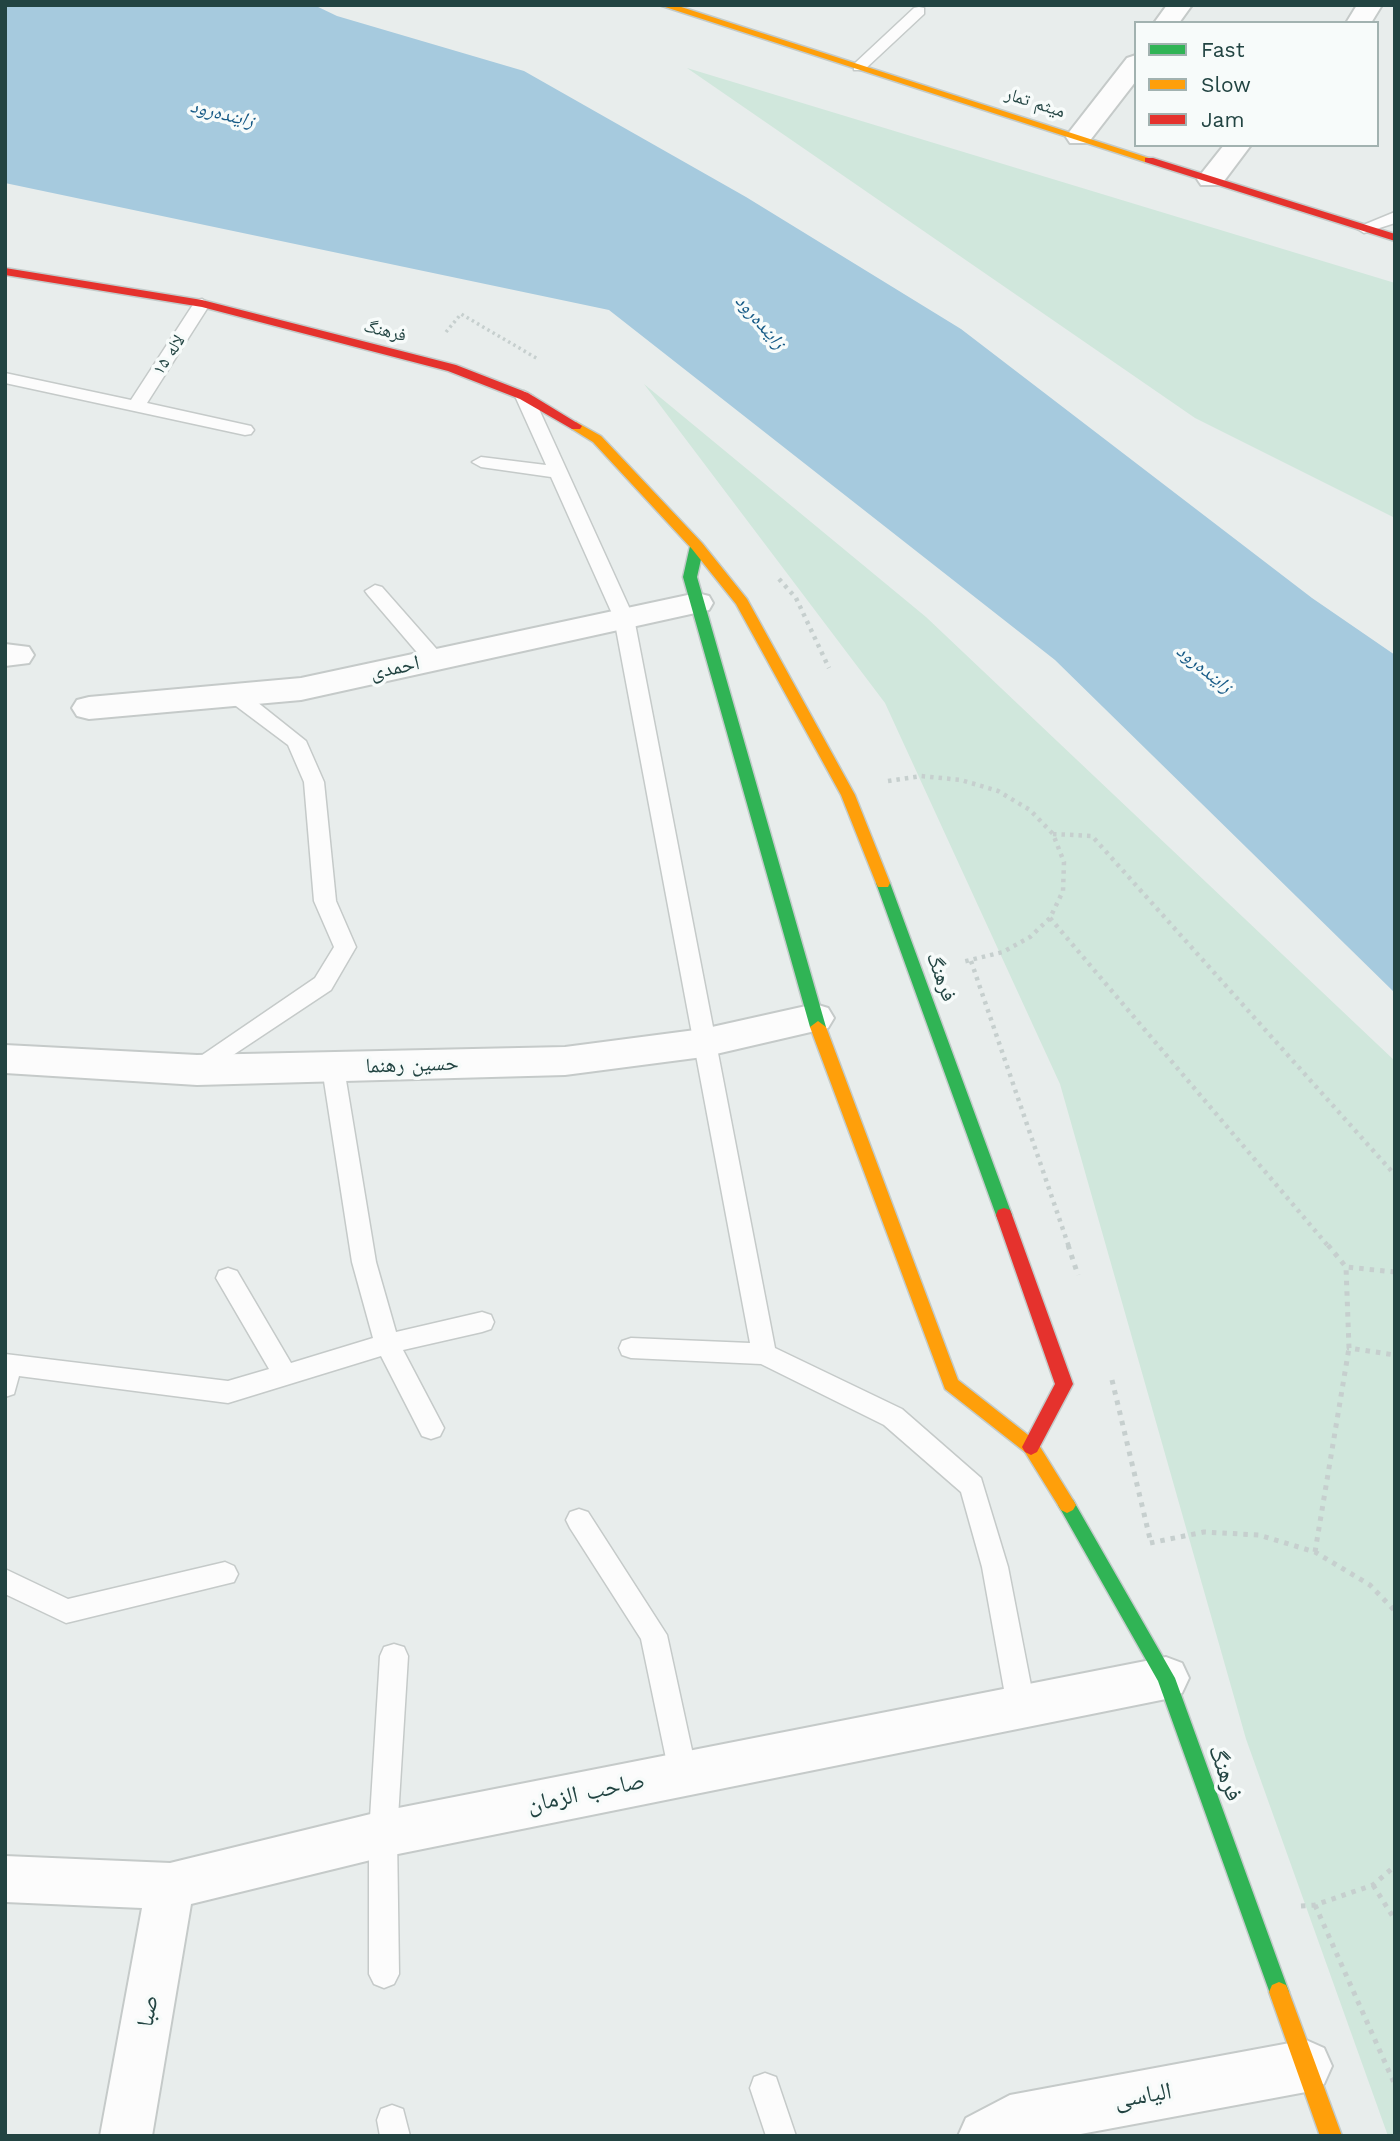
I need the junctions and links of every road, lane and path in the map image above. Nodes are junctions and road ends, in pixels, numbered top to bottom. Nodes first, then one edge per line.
1 (664, 5) edge
2 (1180, 5) edge
3 (1370, 5) edge
4 (919, 11) dead end
5 (1168, 21) edge
6 (1359, 21) edge
7 (1134, 66) edge
8 (859, 67) junction
9 (1079, 137) junction
10 (1236, 147) edge
11 (1211, 179) junction
12 (1395, 217) edge
13 (1364, 228) junction
14 (1395, 237) edge
15 (5, 271) edge
16 (202, 304) junction
17 (5, 378) edge
18 (524, 396) junction
19 (136, 406) junction
20 (245, 430) dead end
21 (481, 462) dead end
22 (559, 472) junction
23 (697, 546) junction
24 (375, 591) dead end
25 (697, 603) junction
26 (624, 618) junction
27 (434, 659) junction
28 (235, 695) junction
29 (89, 708) dead end
30 (848, 795) junction
31 (1053, 834) junction
32 (1050, 918) junction
33 (914, 962) junction
34 (815, 1018) junction
35 (703, 1043) junction
36 (5, 1059) edge
37 (333, 1068) junction
38 (197, 1070) junction
39 (1395, 1175) edge
40 (1346, 1267) junction
41 (1395, 1272) edge
42 (228, 1278) dead end
43 (482, 1322) dead end
44 (387, 1344) junction
45 (631, 1348) dead end
46 (1349, 1348) junction
47 (764, 1354) junction
48 (1395, 1355) edge
49 (6, 1372) edge
50 (285, 1375) junction
51 (431, 1428) dead end
52 (1031, 1447) junction
53 (579, 1520) dead end
54 (1315, 1552) junction
55 (1104, 1566) junction
56 (225, 1574) dead end
57 (5, 1581) edge
58 (1395, 1611) edge
59 (394, 1656) dead end
60 (1166, 1678) junction
61 (1021, 1706) junction
62 (683, 1773) junction
63 (383, 1834) junction
64 (1395, 1866) edge
65 (5, 1879) edge
66 (1373, 1885) junction
67 (170, 1886) junction
68 (1315, 1905) junction
69 (1251, 1908) junction
70 (1395, 1920) edge
71 (384, 1974) dead end
72 (1306, 2066) junction
73 (1395, 2085) edge
74 (765, 2088) dead end
75 (126, 2136) edge
76 (781, 2136) edge
77 (984, 2136) edge
78 (1331, 2136) edge

1 - 8 street, میثم تمار
2 - 5 street
3 - 6 street
4 - 8 lane
7 - 9 street
8 - 9 street, میثم تمار
9 - 11 street, میثم تمار
10 - 11 street
11 - 13 street, میثم تمار
12 - 13 lane
13 - 14 street, میثم تمار
15 - 16 street, فرهنگ
16 - 18 street, فرهنگ
16 - 19 lane, لاله ۱۵
17 - 19 lane
18 - 22 lane
18 - 23 street, فرهنگ
19 - 20 lane
21 - 22 lane
22 - 26 lane
23 - 25 street, فرهنگ
23 - 30 street, فرهنگ
24 - 27 lane
25 - 26 street, احمدی
25 - 34 street, فرهنگ
26 - 27 street, احمدی
26 - 35 lane
27 - 28 street, احمدی
28 - 29 street, احمدی
28 - 38 lane
30 - 31 path
30 - 33 street, فرهنگ
31 - 32 path
31 - 39 path
32 - 33 path
32 - 40 path
33 - 52 street, فرهنگ
34 - 35 street, حسین رهنما
34 - 52 street, فرهنگ
35 - 37 street, حسین رهنما
35 - 47 lane
36 - 38 street, حسین رهنما
37 - 38 street, حسین رهنما
37 - 44 lane
40 - 41 path
40 - 46 path
42 - 50 lane
43 - 44 lane
44 - 50 lane
44 - 51 lane
45 - 47 lane
46 - 48 path
46 - 54 path
47 - 61 lane
49 - 50 lane
52 - 55 street, فرهنگ
53 - 62 lane
54 - 55 path
54 - 58 path
55 - 60 street, فرهنگ
56 - 57 lane
59 - 63 lane
60 - 61 street, صاحب الزمان
60 - 69 street, فرهنگ
61 - 62 street, صاحب الزمان
62 - 63 street, صاحب الزمان
63 - 67 street, صاحب الزمان
63 - 71 lane
64 - 66 path
65 - 67 street, صاحب الزمان
66 - 68 path
66 - 70 path
67 - 75 street, صبا
68 - 69 path
68 - 73 path
69 - 72 street, فرهنگ
72 - 77 street, الیاسی
72 - 78 street, فرهنگ
74 - 76 lane

